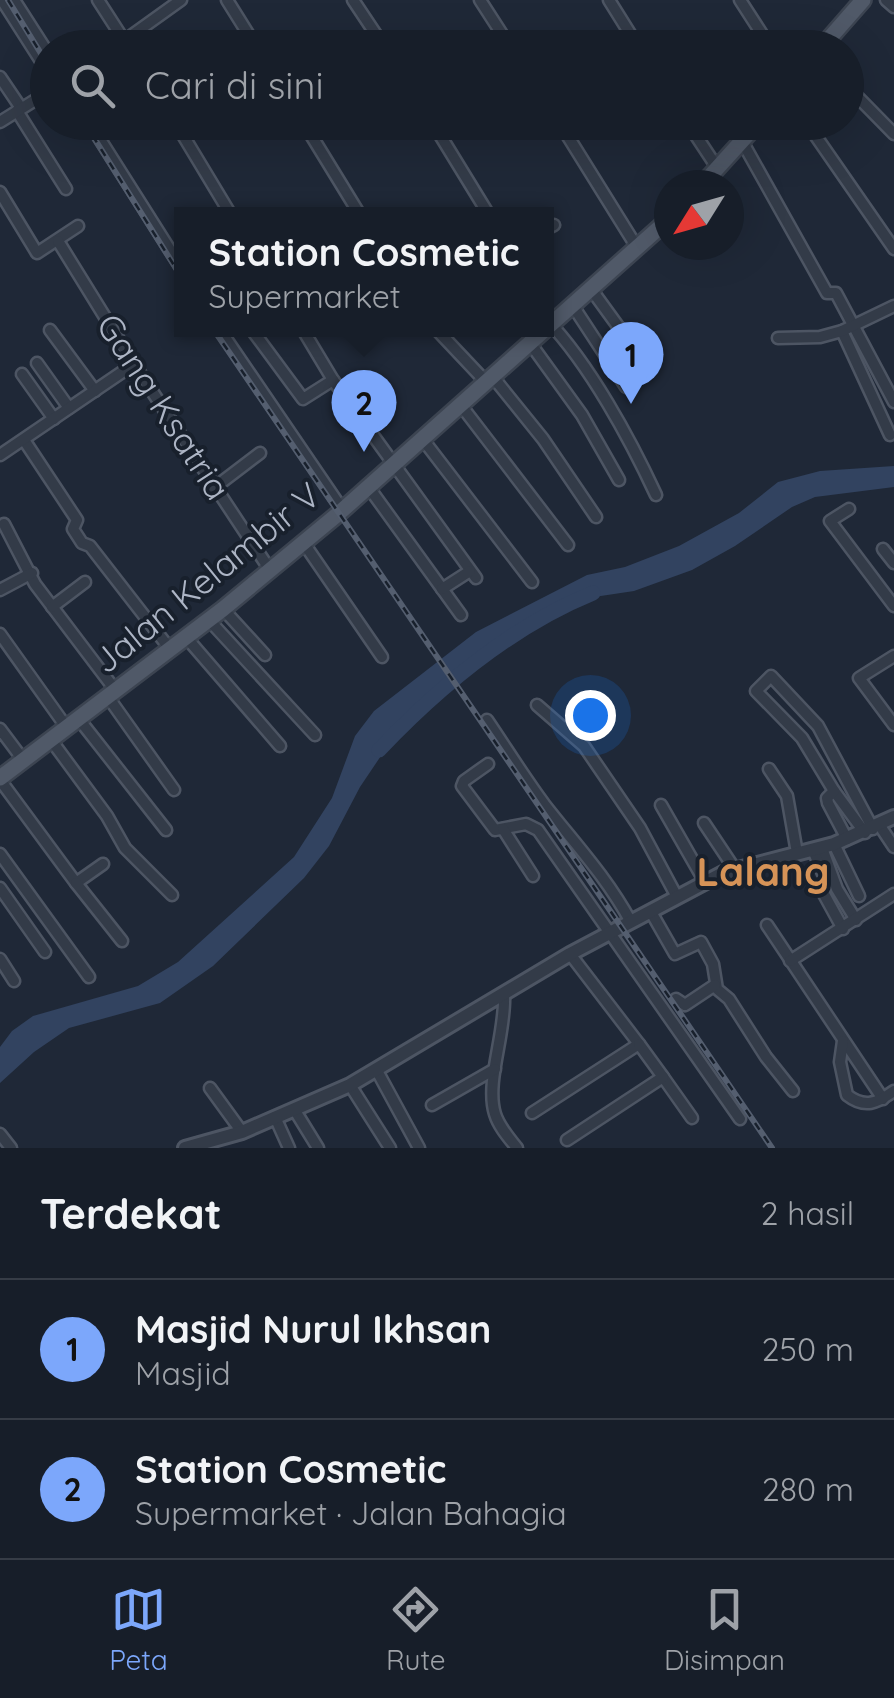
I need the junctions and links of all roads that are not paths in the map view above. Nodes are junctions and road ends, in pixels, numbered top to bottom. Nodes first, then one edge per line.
1 (2, 0) edge
2 (14, 0) edge
3 (98, 0) edge
4 (181, 0) edge
5 (227, 0) edge
6 (353, 0) edge
7 (480, 0) edge
8 (609, 0) edge
9 (740, 0) edge
10 (863, 0) edge
11 (886, 0) edge
12 (894, 7) edge
13 (33, 30) edge
14 (118, 30) edge
15 (144, 30) edge
16 (246, 30) edge
17 (372, 30) edge
18 (499, 30) edge
19 (628, 30) edge
20 (759, 30) edge
21 (836, 30) edge
22 (30, 44) edge
23 (0, 77) edge
24 (30, 103) edge
25 (864, 104) edge
26 (19, 110) junction
27 (0, 122) edge
28 (30, 128) edge
29 (894, 134) edge
30 (37, 140) edge
31 (100, 140) edge
32 (185, 140) edge
33 (315, 140) edge
34 (443, 140) edge
35 (570, 140) edge
36 (699, 140) edge
37 (745, 140) edge
38 (818, 140) edge
39 (743, 143) junction
40 (718, 170) joint
41 (66, 189) dead end
42 (0, 192) edge
43 (228, 207) edge
44 (356, 207) edge
45 (485, 207) edge
46 (78, 226) dead end
47 (654, 234) edge
48 (58, 241) junction
49 (638, 249) junction
50 (894, 249) edge
51 (174, 256) edge
52 (592, 289) junction
53 (573, 306) junction
54 (894, 306) edge
55 (554, 319) edge
56 (855, 326) junction
57 (554, 329) edge
58 (50, 330) dead end
59 (842, 331) junction
60 (225, 337) edge
61 (257, 337) edge
62 (307, 337) edge
63 (445, 337) edge
64 (535, 337) edge
65 (778, 338) dead end
66 (530, 343) junction
67 (37, 363) dead end
68 (134, 364) junction
69 (22, 374) dead end
70 (641, 374) dead end
71 (333, 380) junction
72 (489, 380) junction
73 (626, 386) dead end
74 (96, 390) junction
75 (894, 402) edge
76 (460, 404) junction
77 (69, 408) junction
78 (54, 419) junction
79 (890, 435) dead end
80 (421, 437) junction
81 (24, 440) junction
82 (2, 451) edge
83 (260, 453) dead end
84 (393, 462) junction
85 (619, 480) dead end
86 (367, 485) junction
87 (214, 488) junction
88 (656, 495) dead end
89 (342, 509) junction
90 (849, 510) dead end
91 (596, 518) dead end
92 (4, 524) dead end
93 (303, 542) junction
94 (568, 545) dead end
95 (883, 549) dead end
96 (894, 564) edge
97 (270, 570) junction
98 (32, 573) junction
99 (86, 582) dead end
100 (532, 582) dead end
101 (442, 589) junction
102 (0, 590) edge
103 (894, 606) edge
104 (52, 607) junction
105 (223, 609) junction
106 (461, 615) dead end
107 (208, 619) junction
108 (0, 634) edge
109 (185, 636) junction
110 (170, 649) junction
111 (265, 656) dead end
112 (894, 656) edge
113 (382, 657) dead end
114 (112, 694) junction
115 (536, 705) dead end
116 (803, 709) junction
117 (487, 720) dead end
118 (786, 722) junction
119 (73, 723) junction
120 (894, 725) edge
121 (0, 729) edge
122 (315, 735) dead end
123 (51, 740) junction
124 (280, 746) dead end
125 (24, 760) junction
126 (488, 764) dead end
127 (768, 770) dead end
128 (0, 779) edge
129 (174, 790) dead end
130 (834, 792) junction
131 (660, 805) dead end
132 (894, 817) edge
133 (704, 823) dead end
134 (873, 829) junction
135 (166, 830) dead end
136 (503, 830) junction
137 (829, 845) junction
138 (894, 848) edge
139 (798, 853) junction
140 (0, 854) edge
141 (103, 864) dead end
142 (734, 868) junction
143 (533, 876) dead end
144 (706, 882) junction
145 (830, 882) junction
146 (76, 883) junction
147 (0, 888) edge
148 (894, 894) edge
149 (172, 895) dead end
150 (860, 896) dead end
151 (677, 897) junction
152 (650, 912) junction
153 (856, 920) junction
154 (631, 922) junction
155 (767, 925) dead end
156 (843, 929) junction
157 (610, 933) junction
158 (122, 941) dead end
159 (45, 952) dead end
160 (570, 954) junction
161 (0, 959) edge
162 (790, 962) junction
163 (89, 978) dead end
164 (14, 980) dead end
165 (714, 986) junction
166 (504, 995) junction
167 (676, 999) dead end
168 (843, 1041) junction
169 (639, 1044) junction
170 (376, 1069) junction
171 (495, 1070) junction
172 (663, 1077) junction
173 (350, 1085) junction
174 (210, 1088) dead end
175 (793, 1091) dead end
176 (890, 1096) edge
177 (432, 1105) dead end
178 (294, 1110) junction
179 (532, 1113) dead end
180 (275, 1118) junction
181 (692, 1118) dead end
182 (740, 1119) dead end
183 (242, 1132) junction
184 (0, 1134) edge
185 (567, 1140) dead end
186 (229, 1143) edge
187 (11, 1148) edge
188 (185, 1148) edge
189 (290, 1148) edge
190 (318, 1148) edge
191 (390, 1148) edge
192 (419, 1148) edge
193 (516, 1148) edge

1 - 22 street
2 - 13 street
3 - 14 street
4 - 15 street
5 - 16 street
6 - 17 street
7 - 18 street
8 - 19 street
9 - 20 street
10 - 21 main road
11 - 12 street
23 - 26 street
24 - 26 street
25 - 29 street
26 - 27 street
26 - 28 street
30 - 41 street
31 - 51 street
32 - 43 street
33 - 44 street
34 - 45 street
35 - 49 street
36 - 40 street
37 - 39 main road
38 - 50 street
39 - 40 main road
39 - 56 street
42 - 48 street
46 - 48 street
47 - 49 main road, Jalan Kelambir V
48 - 68 street, Gang Ksatria
49 - 52 main road, Jalan Kelambir V
52 - 53 main road, Jalan Kelambir V
52 - 70 street
53 - 55 main road, Jalan Kelambir V
53 - 73 street
54 - 56 street
56 - 59 street
56 - 75 street
57 - 88 street
58 - 74 street
59 - 65 street
59 - 79 street
60 - 89 street
61 - 71 street
62 - 71 street
63 - 72 street
64 - 66 main road, Jalan Kelambir V
66 - 72 main road, Jalan Kelambir V
66 - 85 street
67 - 77 street
68 - 74 street
68 - 87 street, Gang Ksatria
69 - 78 street
71 - 84 street
72 - 76 main road, Jalan Kelambir V
72 - 91 street
74 - 77 street
76 - 80 main road, Jalan Kelambir V
76 - 94 street
77 - 78 street
78 - 81 street
80 - 84 main road, Jalan Kelambir V
80 - 100 street
81 - 82 street
81 - 110 street
83 - 87 street
84 - 86 main road, Jalan Kelambir V
84 - 101 street
86 - 89 main road, Jalan Kelambir V
86 - 101 street
87 - 97 street, Gang Ksatria
89 - 93 main road, Jalan Kelambir V
90 - 103 street
92 - 98 street
93 - 97 main road, Jalan Kelambir V
93 - 113 street
95 - 96 street
97 - 105 main road, Jalan Kelambir V
98 - 102 street
98 - 104 street
99 - 104 street
101 - 106 street
104 - 114 street
105 - 107 main road, Jalan Kelambir V
105 - 111 street
107 - 109 main road, Jalan Kelambir V
107 - 122 street
108 - 119 street
109 - 110 main road, Jalan Kelambir V
109 - 124 street
110 - 114 main road, Jalan Kelambir V
112 - 120 street
114 - 119 main road, Jalan Kelambir V
114 - 129 street
115 - 151 street
116 - 118 street
116 - 118 street
116 - 134 street
117 - 154 street
118 - 130 street
119 - 123 main road, Jalan Kelambir V
119 - 135 street
121 - 125 street
123 - 125 main road, Jalan Kelambir V
123 - 149 street
125 - 128 main road, Jalan Kelambir V
126 - 136 street
127 - 139 street
128 - 146 street
130 - 134 street
130 - 137 street
131 - 144 street
132 - 134 street
133 - 142 street
134 - 137 street
134 - 138 street
136 - 143 street
136 - 157 street
137 - 139 street
137 - 145 street
137 - 150 street
139 - 142 street
140 - 163 street
141 - 146 street
142 - 144 street
144 - 151 street
145 - 153 street
145 - 156 street
146 - 158 street
147 - 159 street
148 - 153 street
151 - 152 street
152 - 154 street
152 - 165 street
153 - 156 street
154 - 157 street
155 - 162 street
156 - 162 street
157 - 160 street
157 - 182 street
160 - 166 street
160 - 169 street
161 - 164 street
162 - 168 street
165 - 167 street
165 - 175 street
166 - 170 street
166 - 171 street
168 - 176 street
168 - 176 street
169 - 172 street
169 - 179 street
170 - 173 street
170 - 192 street
171 - 177 street
171 - 193 street
172 - 181 street
172 - 185 street
173 - 178 street
173 - 191 street
174 - 183 street
178 - 180 street
178 - 190 street
180 - 183 street
180 - 189 street
183 - 186 street
184 - 187 street
186 - 188 street

